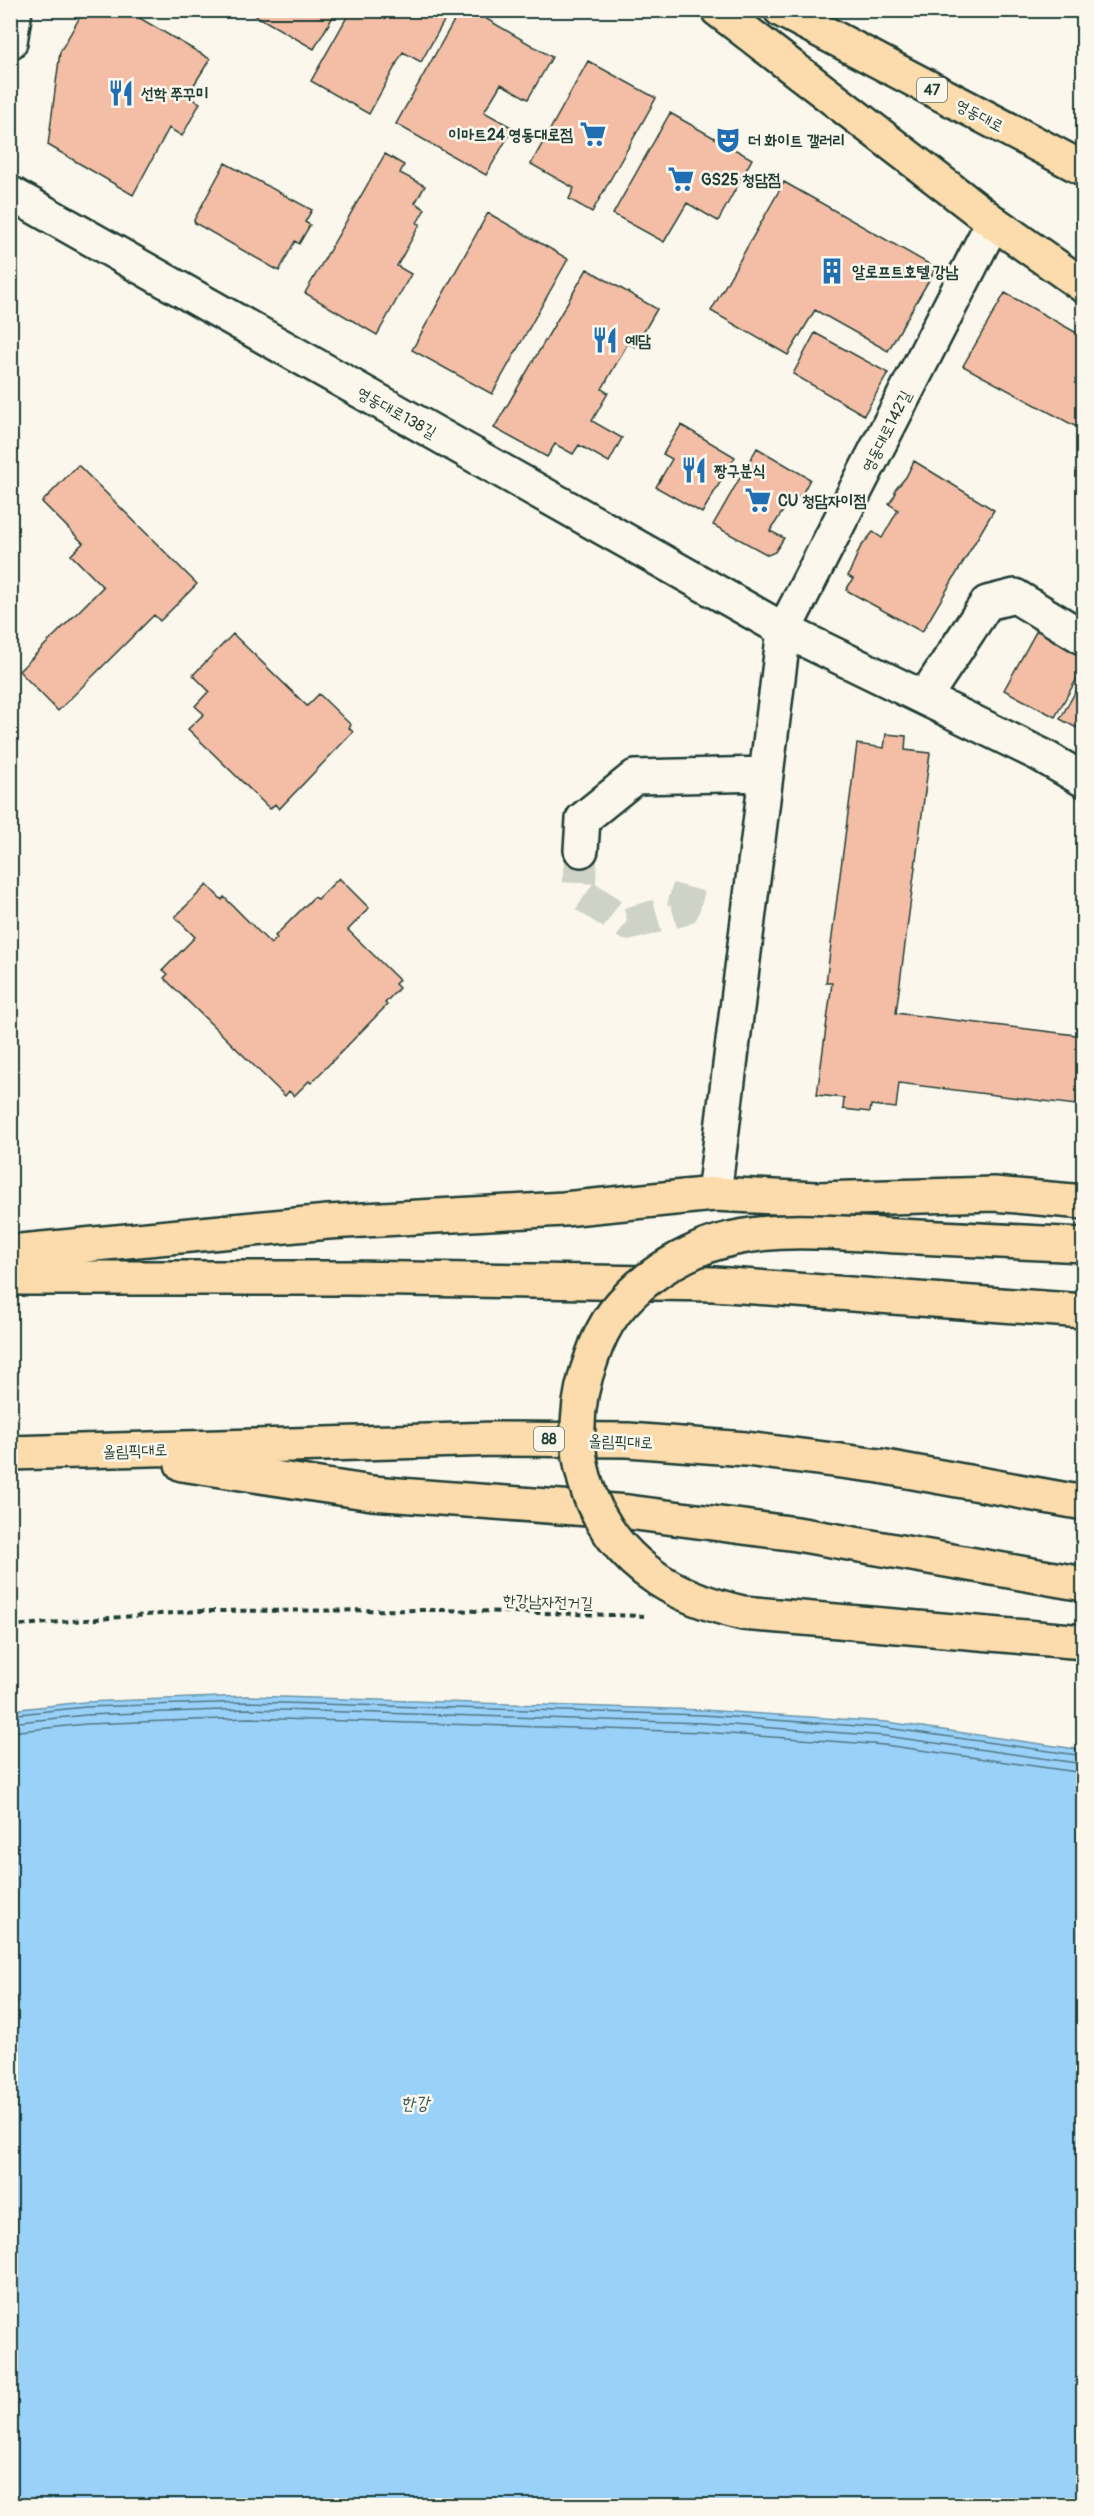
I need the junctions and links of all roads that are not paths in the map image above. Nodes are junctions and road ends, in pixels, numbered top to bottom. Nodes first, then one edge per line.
1 (15, 10) edge
2 (718, 10) edge
3 (782, 10) edge
4 (10, 42) edge
5 (1083, 169) edge
6 (10, 194) edge
7 (993, 222) junction
8 (1083, 286) edge
9 (784, 630) junction
10 (1083, 638) edge
11 (924, 698) junction
12 (766, 774) junction
13 (1083, 780) edge
14 (581, 850) tunnel mouth
15 (714, 1194) junction
16 (1083, 1202) edge
17 (1083, 1245) edge
18 (10, 1252) edge
19 (10, 1278) edge
20 (1083, 1311) edge
21 (100, 1451) junction
22 (10, 1453) edge
23 (1083, 1503) edge
24 (1083, 1584) edge
25 (1083, 1642) edge

1 - 4 street
2 - 7 main road
3 - 5 main road, 영동대로 / 47
6 - 9 street, 영동대로138길
7 - 8 main road
7 - 9 street, 영동대로142길
9 - 11 street
9 - 12 street, 영동대로142길
10 - 11 street
11 - 13 street
12 - 14 street
12 - 15 street, 영동대로142길
15 - 16 main road
15 - 18 main road
17 - 25 main road, bridge
19 - 20 main road
21 - 22 main road, 올림픽대로 / 88
21 - 23 main road, 올림픽대로 / 88
21 - 24 main road

